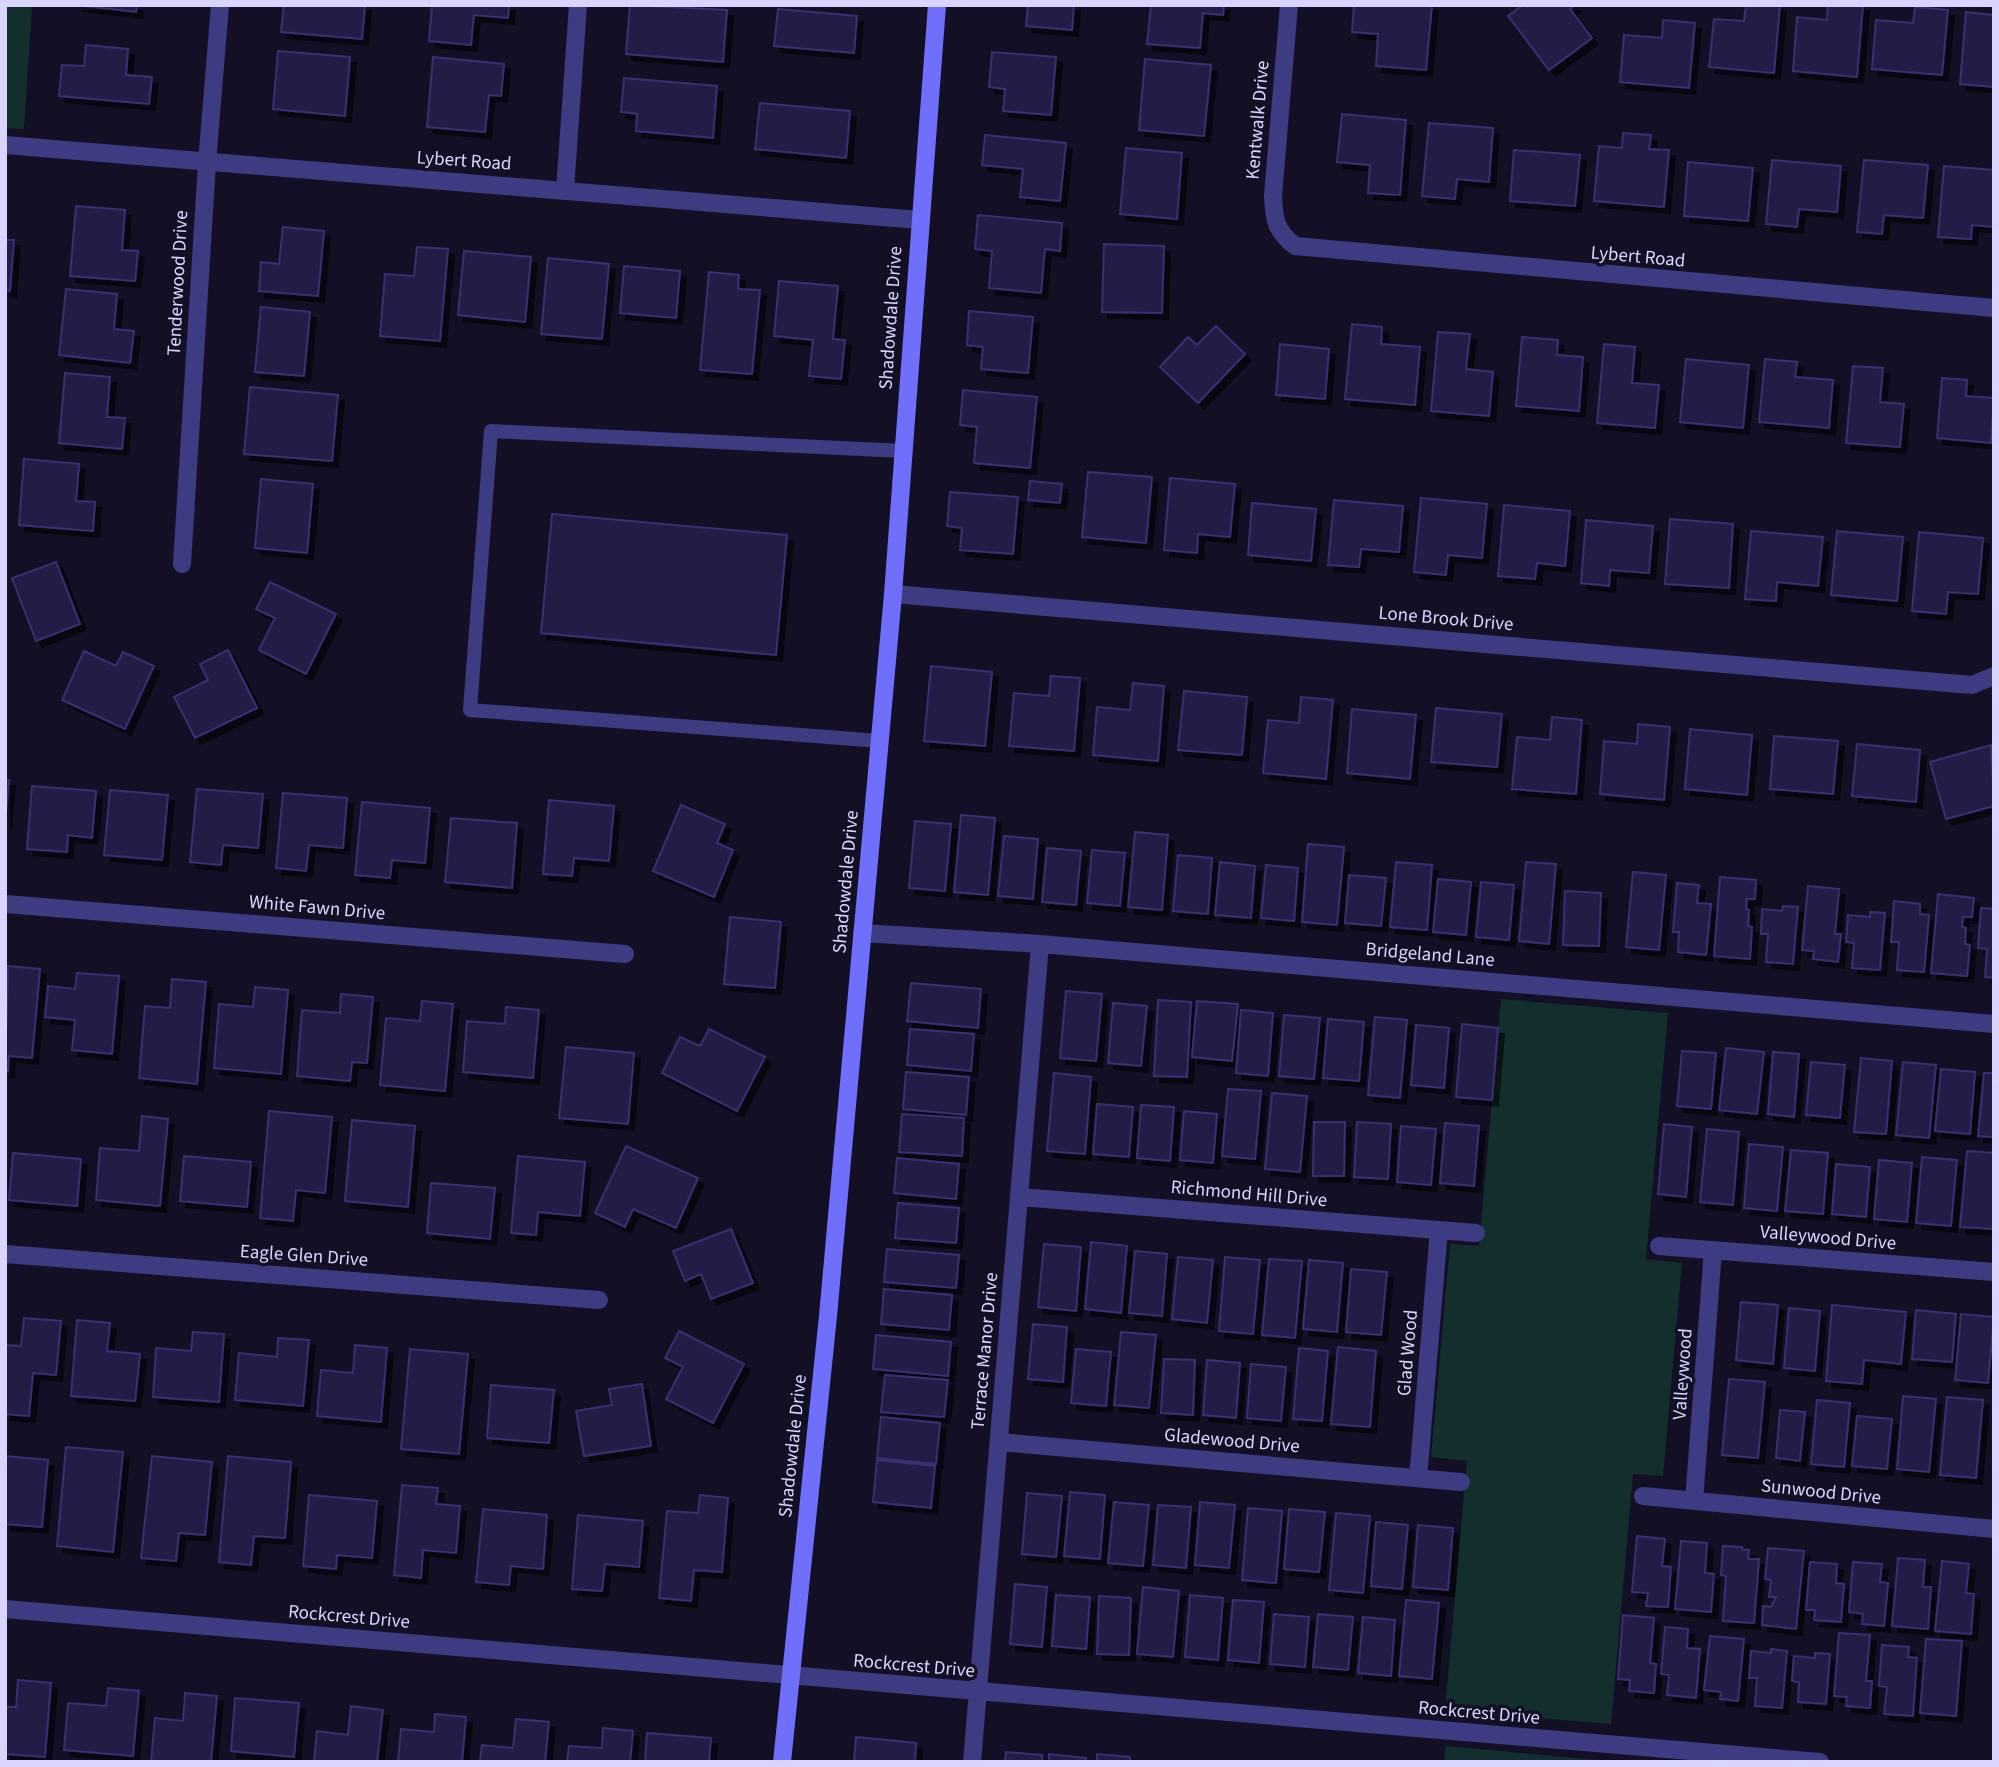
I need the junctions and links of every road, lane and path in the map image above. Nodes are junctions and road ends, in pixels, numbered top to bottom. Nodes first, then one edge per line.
1 (220, 5) edge
2 (578, 5) edge
3 (937, 5) edge
4 (1289, 5) edge
5 (5, 145) edge
6 (207, 163) junction
7 (565, 190) junction
8 (919, 220) junction
9 (1282, 236) joint
10 (1994, 308) edge
11 (903, 451) junction
12 (182, 564) dead end
13 (893, 594) junction
14 (1994, 676) edge
15 (880, 741) junction
16 (5, 904) edge
17 (862, 933) junction
18 (1040, 944) junction
19 (625, 954) dead end
20 (1994, 1024) edge
21 (1020, 1196) junction
22 (1439, 1230) junction
23 (1476, 1233) dead end
24 (1659, 1246) dead end
25 (1713, 1250) junction
26 (5, 1254) edge
27 (1994, 1272) edge
28 (599, 1300) dead end
29 (999, 1442) junction
30 (1418, 1478) junction
31 (1461, 1482) dead end
32 (1643, 1496) dead end
33 (1694, 1501) junction
34 (1994, 1530) edge
35 (5, 1609) edge
36 (789, 1675) junction
37 (978, 1693) junction
38 (782, 1762) edge
39 (972, 1762) edge
40 (1820, 1762) edge

1 - 6 street, Tenderwood Drive
2 - 7 street
3 - 8 street, Shadowdale Drive
4 - 9 street, Kentwalk Drive
5 - 6 street, Lybert Road
6 - 7 street, Lybert Road
6 - 12 street, Tenderwood Drive
7 - 8 street, Lybert Road
8 - 11 street, Shadowdale Drive
9 - 10 street, Lybert Road
11 - 13 street, Shadowdale Drive
11 - 15 lane
13 - 14 street, Lone Brook Drive
13 - 15 street, Shadowdale Drive
15 - 17 street, Shadowdale Drive
16 - 19 street, White Fawn Drive
17 - 18 street, Bridgeland Lane
17 - 36 street, Shadowdale Drive
18 - 20 street, Bridgeland Lane
18 - 21 street, Terrace Manor Drive
21 - 22 street, Richmond Hill Drive
21 - 29 street, Terrace Manor Drive
22 - 23 street, Richmond Hill Drive
22 - 30 street, Glad Wood
24 - 25 street, Valleywood Drive
25 - 27 street, Valleywood Drive
25 - 33 street, Valleywood
26 - 28 street, Eagle Glen Drive
29 - 30 street, Gladewood Drive
29 - 37 street, Terrace Manor Drive
30 - 31 street, Gladewood Drive
32 - 33 street, Sunwood Drive
33 - 34 street, Sunwood Drive
35 - 36 street, Rockcrest Drive
36 - 37 street, Rockcrest Drive
36 - 38 street, Shadowdale Drive
37 - 39 street, Terrace Manor Drive
37 - 40 street, Rockcrest Drive

